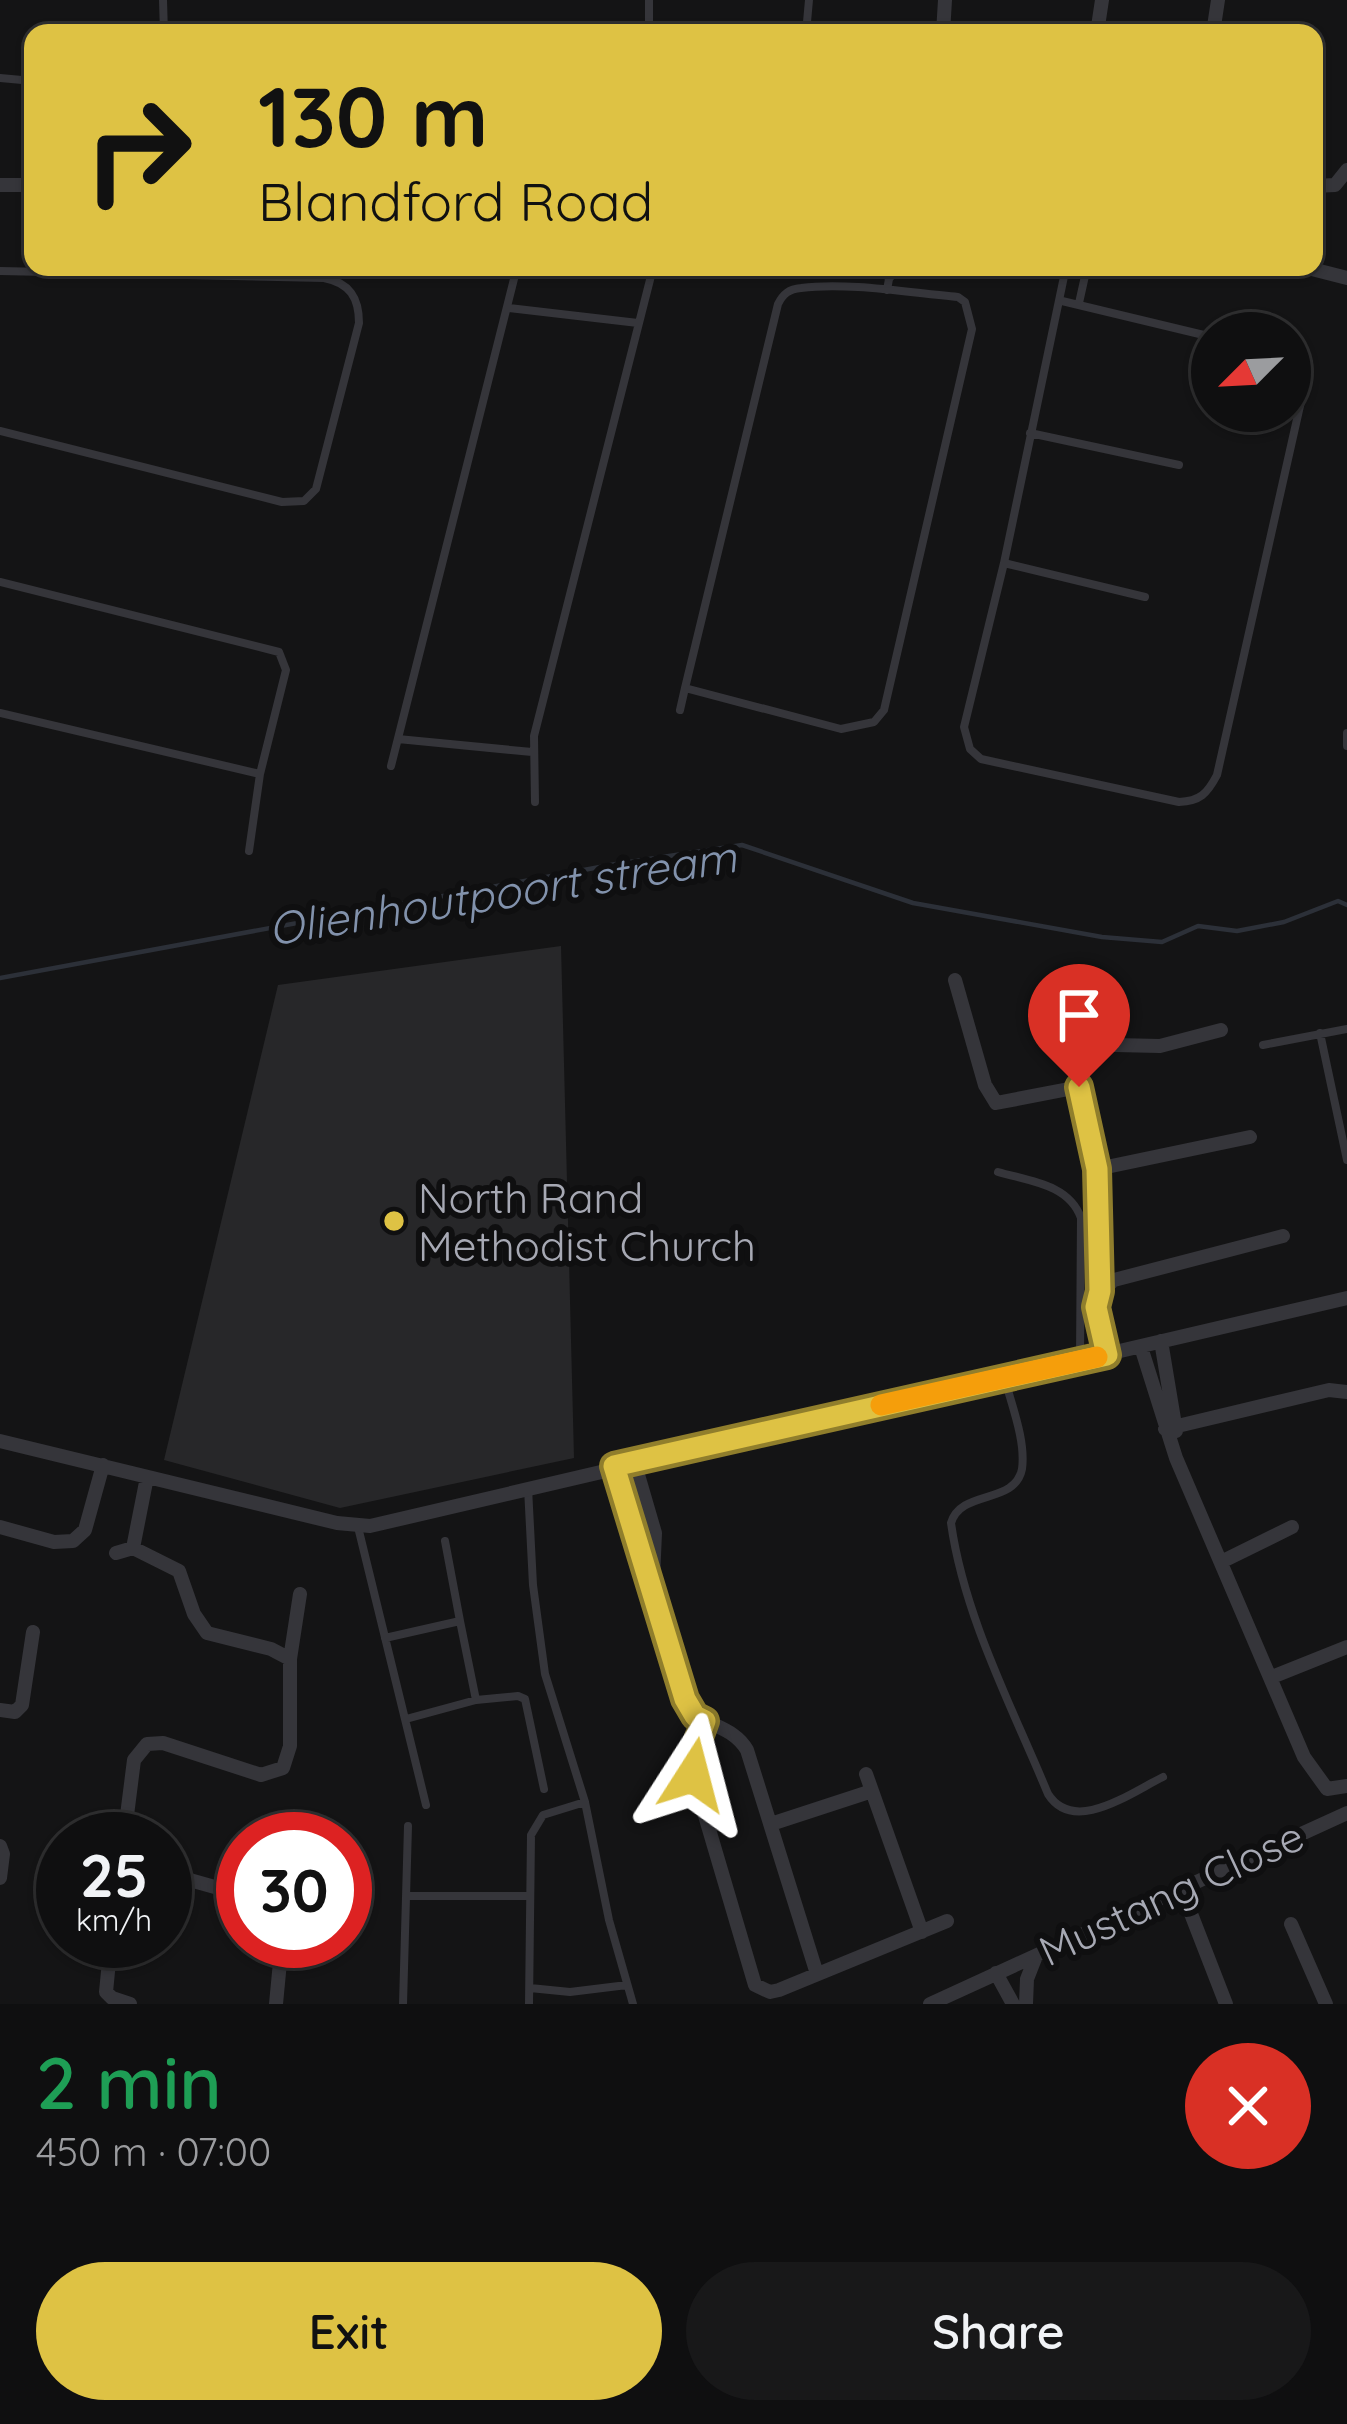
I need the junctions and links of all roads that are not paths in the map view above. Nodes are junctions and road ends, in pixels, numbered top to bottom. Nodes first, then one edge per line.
1 (1347, 170) edge
2 (1323, 186) edge
3 (216, 276) edge
4 (515, 276) edge
5 (651, 276) edge
6 (887, 276) edge
7 (891, 276) edge
8 (1065, 276) edge
9 (1085, 276) edge
10 (889, 279) junction
11 (887, 290) junction
12 (1062, 301) junction
13 (1079, 303) junction
14 (509, 308) junction
15 (638, 323) junction
16 (1191, 332) edge
17 (0, 431) edge
18 (1294, 432) edge
19 (1030, 433) junction
20 (1179, 465) dead end
21 (1004, 563) junction
22 (0, 582) edge
23 (1144, 597) dead end
24 (685, 688) junction
25 (680, 710) dead end
26 (0, 713) edge
27 (1347, 733) edge
28 (398, 739) junction
29 (1347, 746) edge
30 (532, 752) junction
31 (391, 766) dead end
32 (260, 774) junction
33 (535, 802) dead end
34 (249, 850) dead end
35 (956, 980) dead end
36 (1056, 980) dead end
37 (1347, 1029) edge
38 (1221, 1030) dead end
39 (1321, 1033) junction
40 (1070, 1045) junction
41 (1263, 1045) dead end
42 (1079, 1087) junction
43 (1250, 1137) dead end
44 (1347, 1160) edge
45 (1097, 1169) junction
46 (998, 1172) dead end
47 (1283, 1236) dead end
48 (1100, 1291) junction
49 (1347, 1298) edge
50 (1162, 1341) junction
51 (1141, 1347) junction
52 (1107, 1355) junction
53 (1080, 1360) junction
54 (1004, 1376) junction
55 (1347, 1391) edge
56 (1170, 1428) junction
57 (0, 1442) edge
58 (634, 1462) junction
59 (103, 1465) junction
60 (614, 1466) junction
61 (147, 1477) junction
62 (528, 1487) junction
63 (358, 1526) junction
64 (0, 1527) edge
65 (1292, 1527) dead end
66 (445, 1541) dead end
67 (133, 1548) junction
68 (116, 1553) dead end
69 (1221, 1562) junction
70 (652, 1583) junction
71 (300, 1594) dead end
72 (460, 1621) junction
73 (33, 1632) dead end
74 (385, 1638) junction
75 (1347, 1647) edge
76 (290, 1659) junction
77 (1272, 1677) junction
78 (476, 1700) junction
79 (0, 1710) edge
80 (406, 1719) junction
81 (705, 1721) junction
82 (866, 1774) dead end
83 (1163, 1778) dead end
84 (1347, 1786) edge
85 (544, 1790) dead end
86 (872, 1791) junction
87 (585, 1802) junction
88 (426, 1805) dead end
89 (127, 1812) edge
90 (1347, 1813) edge
91 (771, 1825) junction
92 (408, 1826) dead end
93 (0, 1846) edge
94 (0, 1878) edge
95 (1181, 1888) junction
96 (529, 1896) junction
97 (407, 1897) junction
98 (947, 1921) dead end
99 (1291, 1924) dead end
100 (922, 1932) junction
101 (1036, 1956) junction
102 (108, 1968) edge
103 (279, 1968) edge
104 (996, 1973) junction
105 (817, 1975) junction
106 (627, 1984) junction
107 (530, 1988) junction
108 (130, 2004) edge
109 (276, 2004) edge
110 (403, 2004) edge
111 (529, 2004) edge
112 (633, 2004) edge
113 (930, 2004) edge
114 (1013, 2004) edge
115 (1026, 2004) edge
116 (1226, 2004) edge
117 (1326, 2004) edge

1 - 2 street
3 - 17 lane
4 - 14 lane
5 - 15 lane
6 - 10 lane
7 - 10 lane
8 - 12 lane
9 - 13 lane
10 - 11 lane
11 - 24 lane
11 - 24 lane
12 - 13 lane
12 - 19 lane
13 - 16 lane
14 - 15 lane
14 - 28 lane
15 - 30 lane
18 - 21 lane
19 - 20 lane
19 - 21 lane
21 - 23 lane
22 - 32 lane
24 - 25 lane
26 - 32 lane
27 - 29 lane
28 - 30 lane
28 - 31 lane
30 - 33 lane
32 - 34 lane
35 - 42 street
36 - 40 street
37 - 39 lane
38 - 40 street
39 - 41 lane
39 - 44 lane
40 - 42 street
42 - 45 street
43 - 45 street
45 - 48 street
46 - 53 lane
47 - 48 street
48 - 52 street
49 - 50 street
50 - 51 street
50 - 56 street
51 - 52 street
51 - 56 street
52 - 53 street
53 - 54 street
54 - 58 street
54 - 83 lane
55 - 56 street
56 - 69 street
57 - 59 street
58 - 60 street
58 - 70 street
59 - 61 street
59 - 64 street
60 - 62 street
60 - 70 street
61 - 63 street
61 - 67 street
62 - 63 street
62 - 87 lane
63 - 74 lane
65 - 69 street
66 - 72 lane
67 - 68 street
67 - 76 street
69 - 77 street
70 - 81 street
71 - 76 street
72 - 74 lane
72 - 78 lane
73 - 79 street
74 - 80 lane
75 - 77 street
76 - 89 street
77 - 84 street
78 - 80 lane
78 - 85 lane
80 - 88 lane
81 - 91 street
81 - 105 street
82 - 86 street
86 - 91 street
86 - 100 street
87 - 96 lane
87 - 106 lane
90 - 95 street, Mustang Close
91 - 105 street
92 - 97 lane
93 - 94 street
95 - 101 street, Mustang Close
95 - 116 street
96 - 97 lane
96 - 107 lane
97 - 110 lane
98 - 100 street
99 - 117 street
100 - 105 street
101 - 104 street, Mustang Close
101 - 115 street
102 - 108 street
103 - 109 street
104 - 113 street, Mustang Close
104 - 114 street
106 - 107 lane
106 - 112 lane
107 - 111 lane

